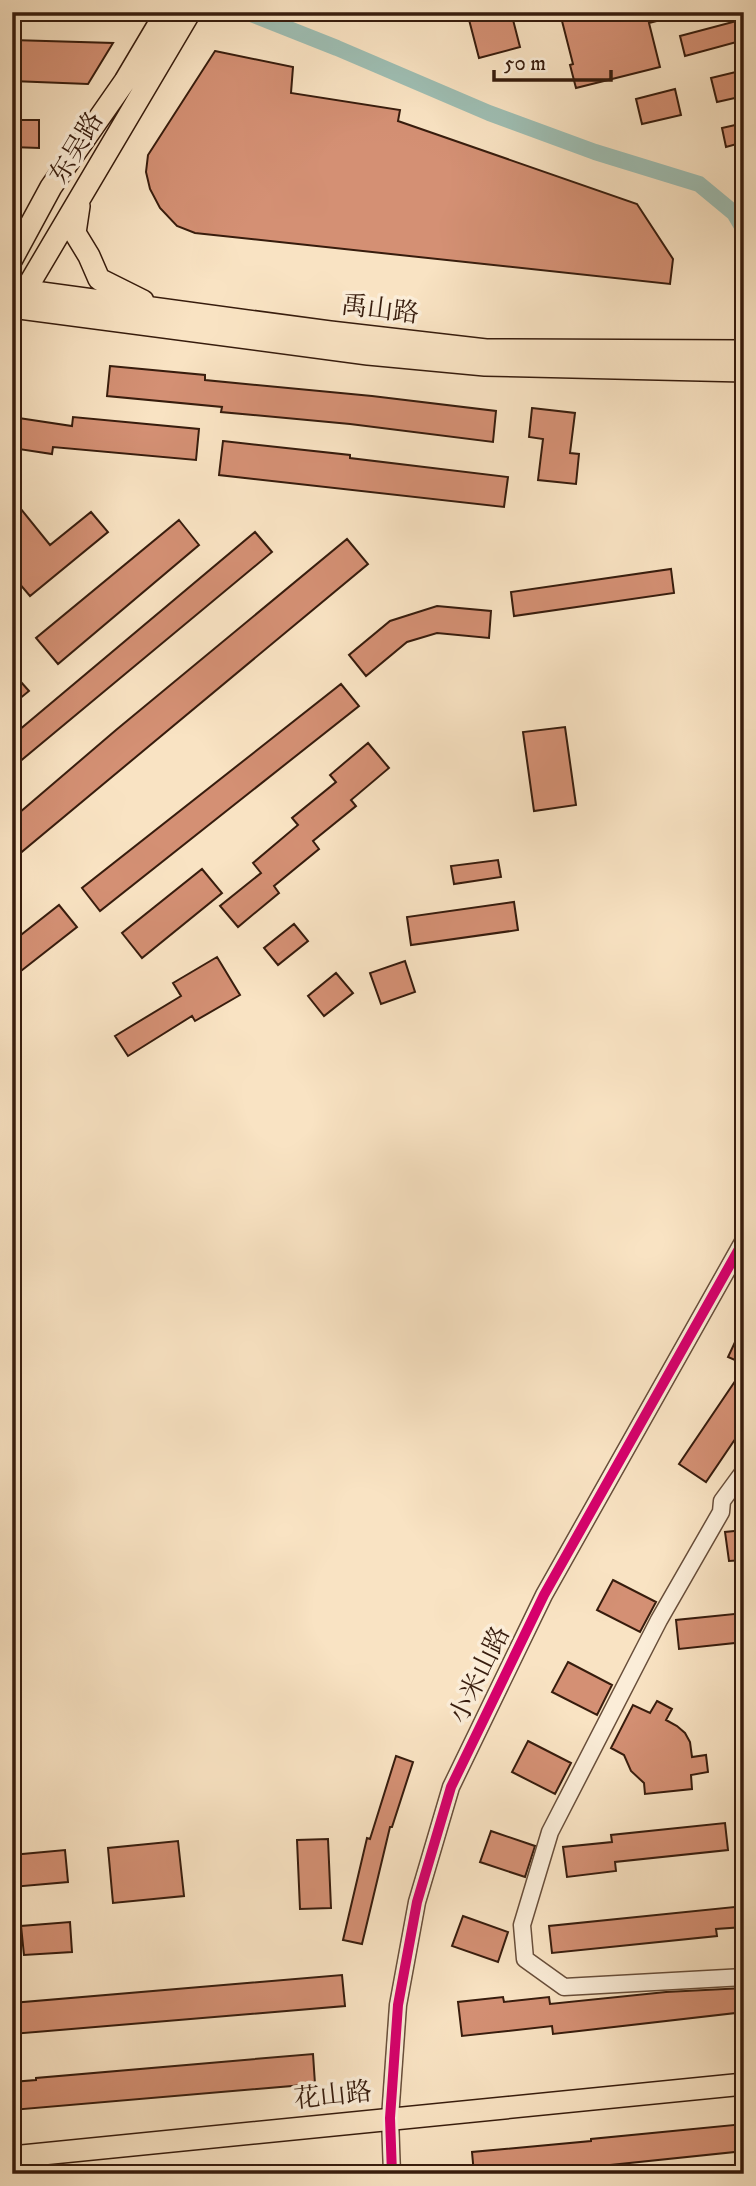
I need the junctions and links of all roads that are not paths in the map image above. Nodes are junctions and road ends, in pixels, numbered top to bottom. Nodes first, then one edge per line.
1 (162, 18) edge
2 (186, 20) edge
3 (80, 197) junction
4 (12, 260) edge
5 (17, 299) edge
6 (158, 309) junction
7 (744, 351) edge
8 (744, 371) edge
9 (744, 1240) edge
10 (744, 1471) edge
11 (744, 1978) edge
12 (744, 2084) edge
13 (390, 2119) junction
14 (12, 2157) edge
15 (392, 2174) edge

1 - 4 main road, 东吴路
2 - 3 main road, 东吴路
3 - 5 main road, 东吴路
3 - 6 main road
5 - 6 main road, 禹山路
5 - 8 main road, 禹山路
6 - 7 main road, 禹山路
9 - 13 street, 小米山路
10 - 11 street
12 - 13 main road, 花山路
13 - 14 main road, 花山路
13 - 15 street, 小米山路

